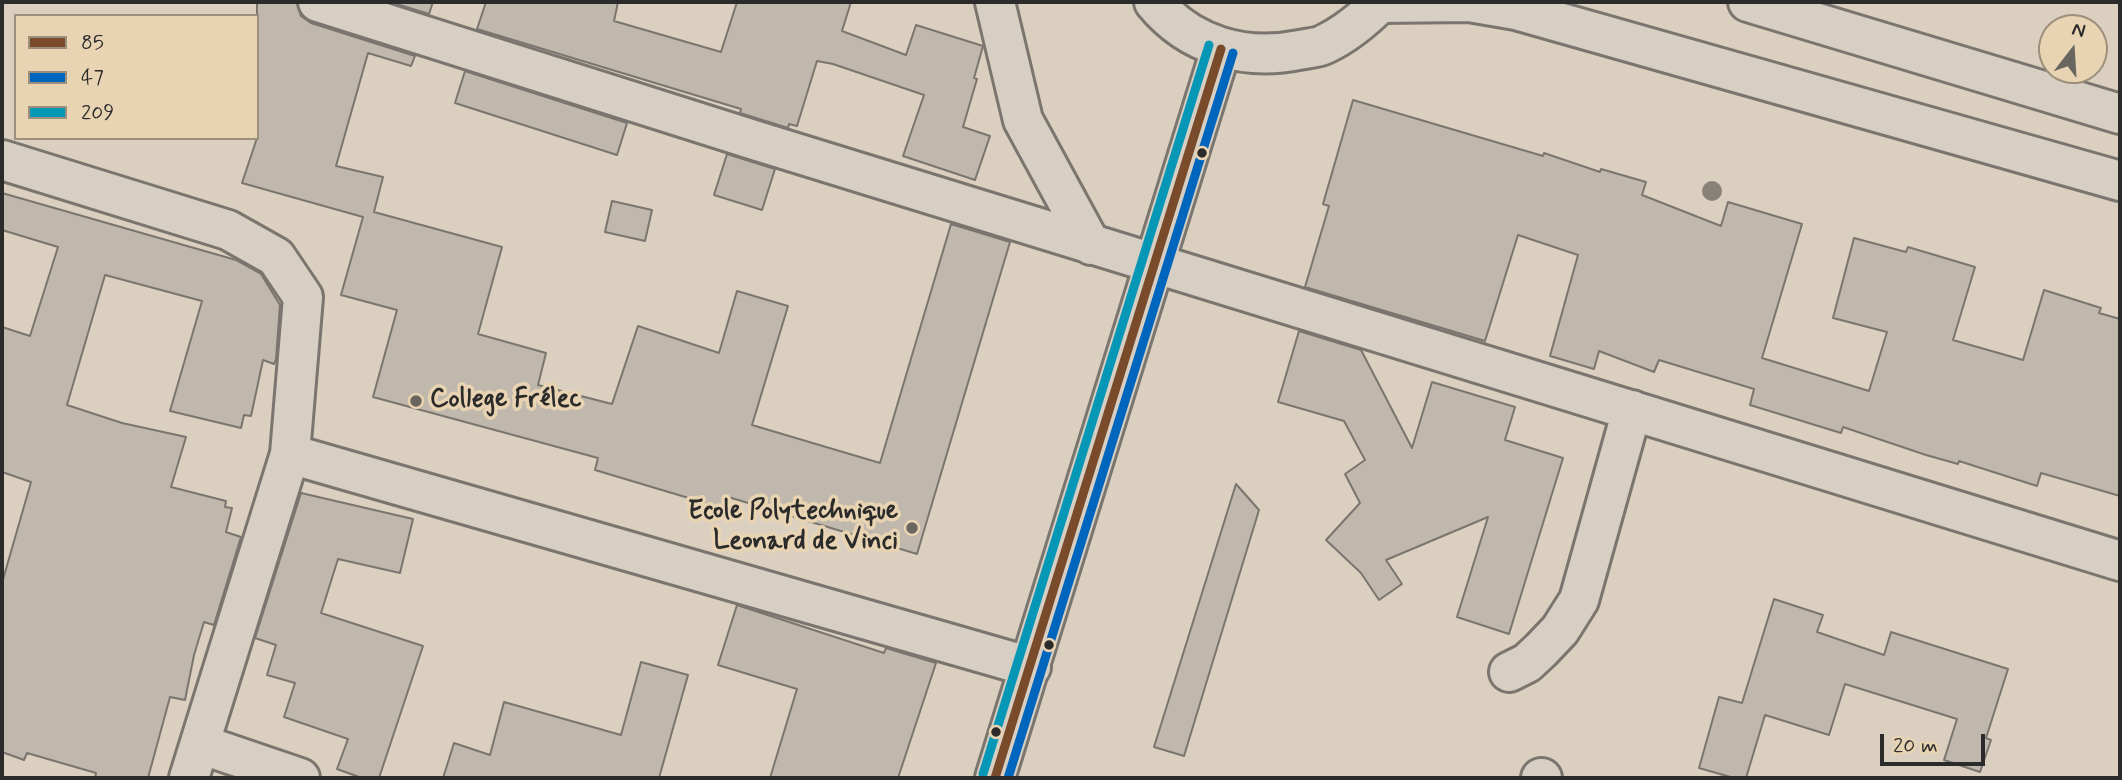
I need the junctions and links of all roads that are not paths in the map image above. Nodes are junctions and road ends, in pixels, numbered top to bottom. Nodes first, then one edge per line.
1 (318, 2) edge
2 (995, 2) edge
3 (1154, 2) edge
4 (1380, 2) edge
5 (1748, 2) edge
6 (1221, 50) junction
7 (2120, 114) edge
8 (2, 160) edge
9 (2120, 181) edge
10 (1091, 245) junction
11 (1155, 264) junction
12 (1632, 410) junction
13 (290, 454) junction
14 (2120, 561) edge
15 (1031, 667) junction
16 (1509, 671) dead end
17 (195, 761) edge
18 (300, 778) edge
19 (995, 778) edge

1 - 10 main road
2 - 10 main road
3 - 6 main road
4 - 6 main road
4 - 9 main road
5 - 7 main road
6 - 11 main road
8 - 13 main road
10 - 11 main road
11 - 12 main road
11 - 15 main road
12 - 14 main road
12 - 16 main road
13 - 15 main road
13 - 17 main road
15 - 19 main road
17 - 18 main road

